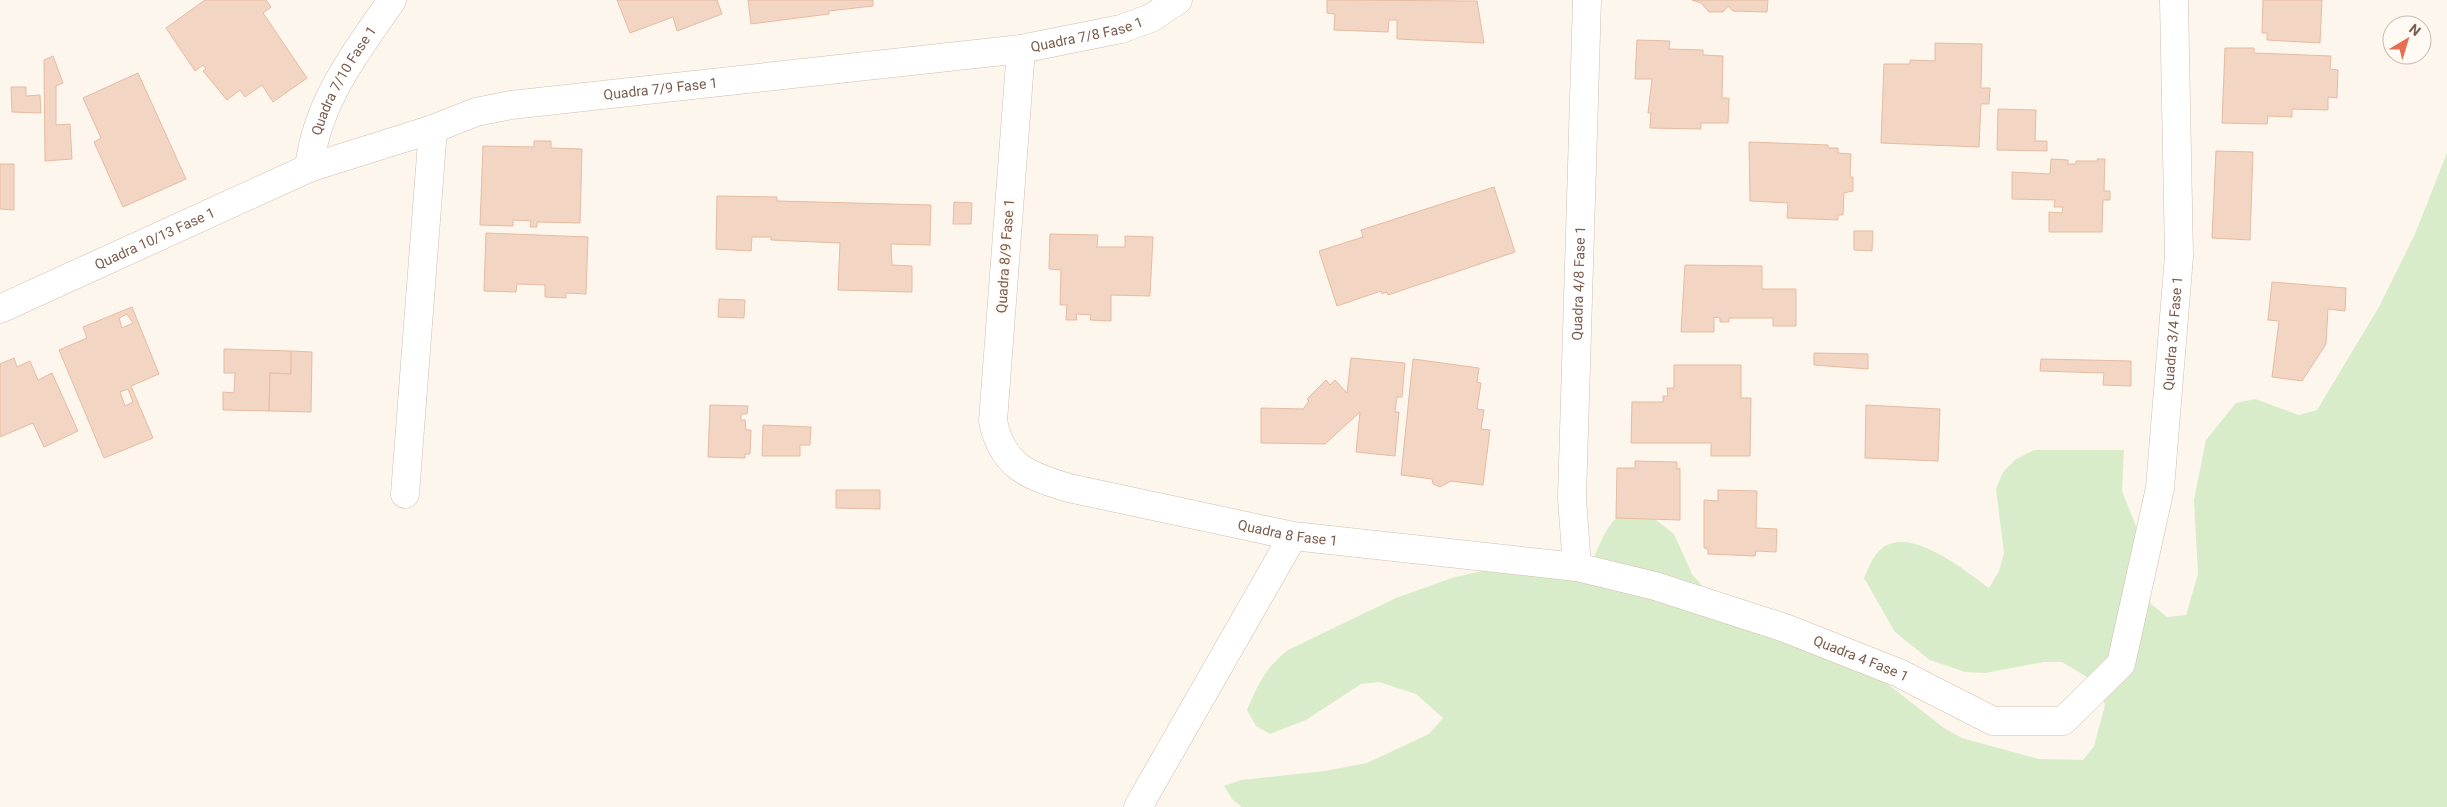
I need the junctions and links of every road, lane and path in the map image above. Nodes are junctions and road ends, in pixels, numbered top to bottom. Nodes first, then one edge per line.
1 (392, 0) edge
2 (1178, 0) edge
3 (1587, 0) edge
4 (2174, 0) edge
5 (1021, 49) junction
6 (433, 129) junction
7 (309, 168) junction
8 (0, 309) edge
9 (1008, 459) joint
10 (405, 494) dead end
11 (1293, 536) junction
12 (1577, 567) junction
13 (2121, 664) joint
14 (1138, 807) edge

1 - 7 street, Quadra 7/10 Fase 1
2 - 5 street, Quadra 7/8 Fase 1
3 - 12 street, Quadra 4/8 Fase 1
4 - 13 street, Quadra 3/4 Fase 1
5 - 6 street, Quadra 7/9 Fase 1
5 - 9 street, Quadra 8/9 Fase 1
6 - 7 street, Quadra 7/9 Fase 1
6 - 10 street
7 - 8 street, Quadra 10/13 Fase 1
9 - 11 street, Quadra 8 Fase 1
11 - 12 street, Quadra 8 Fase 1
11 - 14 street
12 - 13 street, Quadra 4 Fase 1

